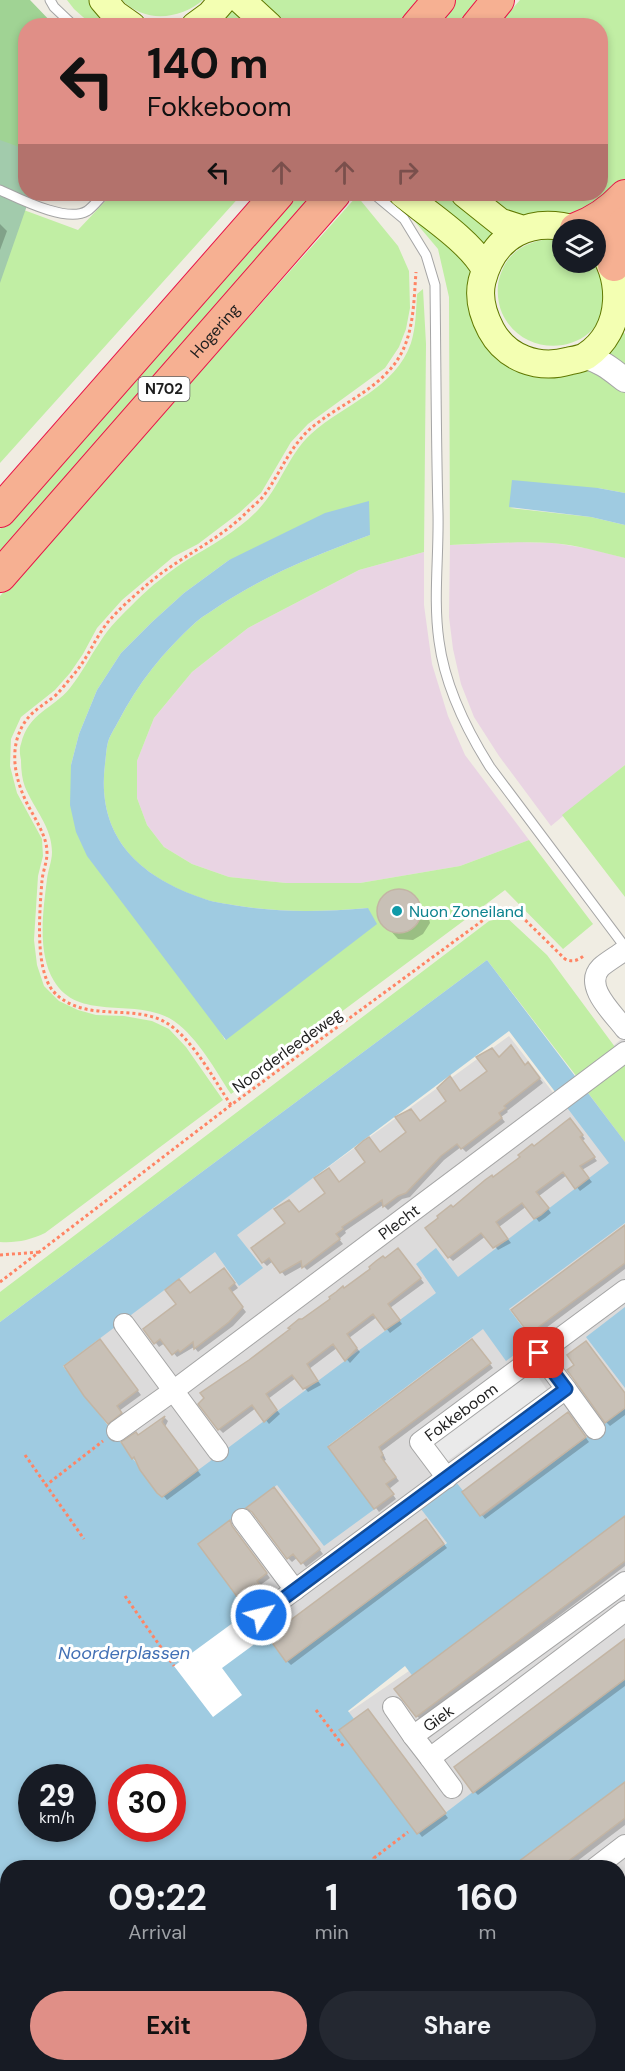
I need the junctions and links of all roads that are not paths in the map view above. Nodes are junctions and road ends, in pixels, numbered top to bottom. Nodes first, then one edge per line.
1 (50, 0) edge
2 (103, 0) edge
3 (223, 0) edge
4 (241, 0) edge
5 (439, 0) edge
6 (498, 0) edge
7 (66, 18) edge
8 (121, 18) edge
9 (206, 18) edge
10 (260, 18) edge
11 (424, 18) edge
12 (483, 18) edge
13 (0, 190) edge
14 (625, 196) edge
15 (18, 197) edge
16 (27, 201) edge
17 (97, 201) edge
18 (272, 201) edge
19 (328, 201) edge
20 (382, 201) edge
21 (412, 201) edge
22 (474, 201) edge
23 (598, 219) edge
24 (625, 223) edge
25 (552, 225) edge
26 (522, 229) junction
27 (606, 252) edge
28 (606, 255) edge
29 (486, 269) junction
30 (622, 317) edge
31 (584, 357) junction
32 (625, 380) edge
33 (0, 512) edge
34 (0, 576) edge
35 (625, 948) edge
36 (625, 1029) edge
37 (625, 1052) edge
38 (625, 1290) edge
39 (124, 1324) dead end
40 (539, 1353) junction
41 (566, 1389) junction
42 (173, 1391) junction
43 (595, 1429) dead end
44 (117, 1431) road end
45 (218, 1451) dead end
46 (447, 1478) junction
47 (242, 1519) dead end
48 (625, 1582) edge
49 (295, 1590) junction
50 (625, 1611) edge
51 (261, 1615) dead end
52 (393, 1707) dead end
53 (413, 1736) junction
54 (430, 1758) junction
55 (452, 1788) dead end
56 (625, 1845) edge
57 (605, 1860) edge

1 - 7 lane
2 - 8 main road
3 - 9 main road
4 - 10 main road
5 - 11 highway
6 - 12 highway
13 - 15 lane
14 - 23 highway
16 - 17 lane
18 - 33 highway, N702
19 - 34 highway, Hogering / N702
20 - 35 lane
21 - 29 main road
22 - 26 main road
24 - 27 highway
25 - 26 main road
26 - 29 main road
28 - 30 main road
29 - 31 main road
30 - 31 main road
31 - 32 street
35 - 36 street
37 - 42 street, Plecht
38 - 40 street, Fokkeboom
39 - 42 street
40 - 41 street
40 - 46 street, Fokkeboom
41 - 43 street
41 - 46 street
42 - 44 street, Plecht
42 - 45 street
46 - 49 street
47 - 49 street
48 - 53 street, Giek
49 - 51 street
50 - 54 street, Giek
52 - 53 street
53 - 54 street, Giek
54 - 55 street
56 - 57 street

